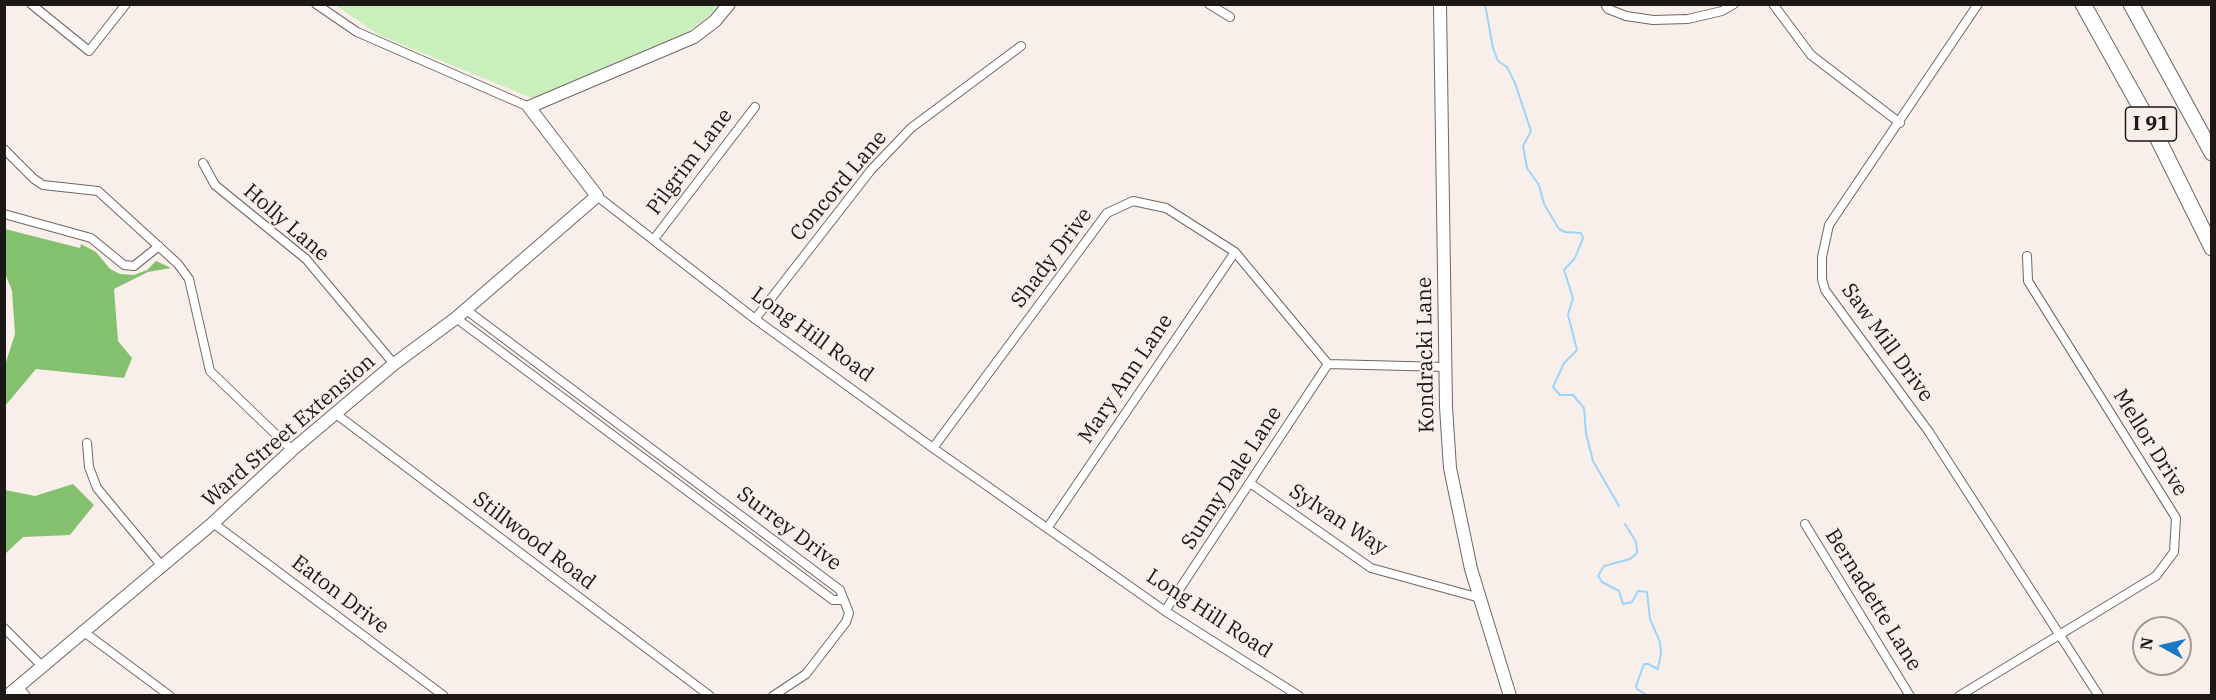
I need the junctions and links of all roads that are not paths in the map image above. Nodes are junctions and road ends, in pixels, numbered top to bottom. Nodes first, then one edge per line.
1 (31, 4) edge
2 (126, 4) edge
3 (316, 4) edge
4 (729, 4) edge
5 (1209, 4) edge
6 (1440, 4) edge
7 (1605, 4) edge
8 (1734, 4) edge
9 (1773, 4) edge
10 (1978, 4) edge
11 (2083, 4) edge
12 (2131, 4) edge
13 (1230, 17) dead end
14 (1021, 46) dead end
15 (529, 107) junction
16 (755, 107) dead end
17 (1900, 123) junction
18 (4, 149) edge
19 (2211, 153) edge
20 (203, 163) dead end
21 (597, 196) junction
22 (4, 214) edge
23 (654, 239) junction
24 (159, 246) junction
25 (2211, 248) edge
26 (1235, 252) junction
27 (2027, 256) dead end
28 (460, 314) junction
29 (755, 319) junction
30 (394, 364) junction
31 (1328, 364) junction
32 (1445, 367) junction
33 (336, 414) junction
34 (87, 442) dead end
35 (933, 448) junction
36 (292, 450) junction
37 (1250, 483) junction
38 (213, 523) junction
39 (1804, 524) dead end
40 (1048, 527) junction
41 (161, 565) junction
42 (1480, 598) junction
43 (1165, 611) junction
44 (4, 628) edge
45 (84, 632) junction
46 (2061, 634) junction
47 (42, 666) junction
48 (22, 691) edge
49 (7, 696) edge
50 (170, 696) edge
51 (444, 696) edge
52 (710, 696) edge
53 (773, 696) edge
54 (1299, 696) edge
55 (1510, 696) edge
56 (1910, 696) edge
57 (1959, 696) edge
58 (2099, 696) edge

1 - 2 street
3 - 15 street, Long Hill Road
4 - 15 street
5 - 13 street
6 - 32 street, Kondracki Lane
7 - 8 street
9 - 17 street
10 - 17 street, Saw Mill Drive
11 - 25 highway, I 91
12 - 19 highway, I 91
14 - 29 street, Concord Lane
15 - 21 street, Long Hill Road
16 - 23 street, Pilgrim Lane
17 - 46 street, Saw Mill Drive
18 - 24 street
20 - 30 street, Holly Lane
21 - 23 street, Long Hill Road
21 - 28 street, Ward Street Extension
22 - 24 street
23 - 29 street, Long Hill Road
24 - 36 street
26 - 31 street, Shady Drive
26 - 35 street, Shady Drive
26 - 40 street, Mary Ann Lane
27 - 46 street, Mellor Drive
28 - 30 street, Ward Street Extension
28 - 53 street, Surrey Drive
29 - 35 street, Long Hill Road
30 - 33 street, Ward Street Extension
31 - 32 street
31 - 37 street, Sunny Dale Lane
32 - 42 street, Kondracki Lane
33 - 36 street, Ward Street Extension
33 - 52 street, Stillwood Road
34 - 41 street
35 - 40 street, Long Hill Road
36 - 38 street, Ward Street Extension
37 - 42 street, Sylvan Way
37 - 43 street, Sunny Dale Lane
38 - 41 street, Ward Street Extension
38 - 51 street, Eaton Drive
39 - 56 street, Bernadette Lane
40 - 43 street, Long Hill Road
41 - 45 street, Ward Street Extension
42 - 55 street, Kondracki Lane
43 - 54 street, Long Hill Road
44 - 47 street
45 - 47 street, Ward Street Extension
45 - 50 street
46 - 57 street, Mellor Drive
46 - 58 street, Saw Mill Drive
47 - 48 street, Ward Street Extension
48 - 49 street, Ward Street Extension

